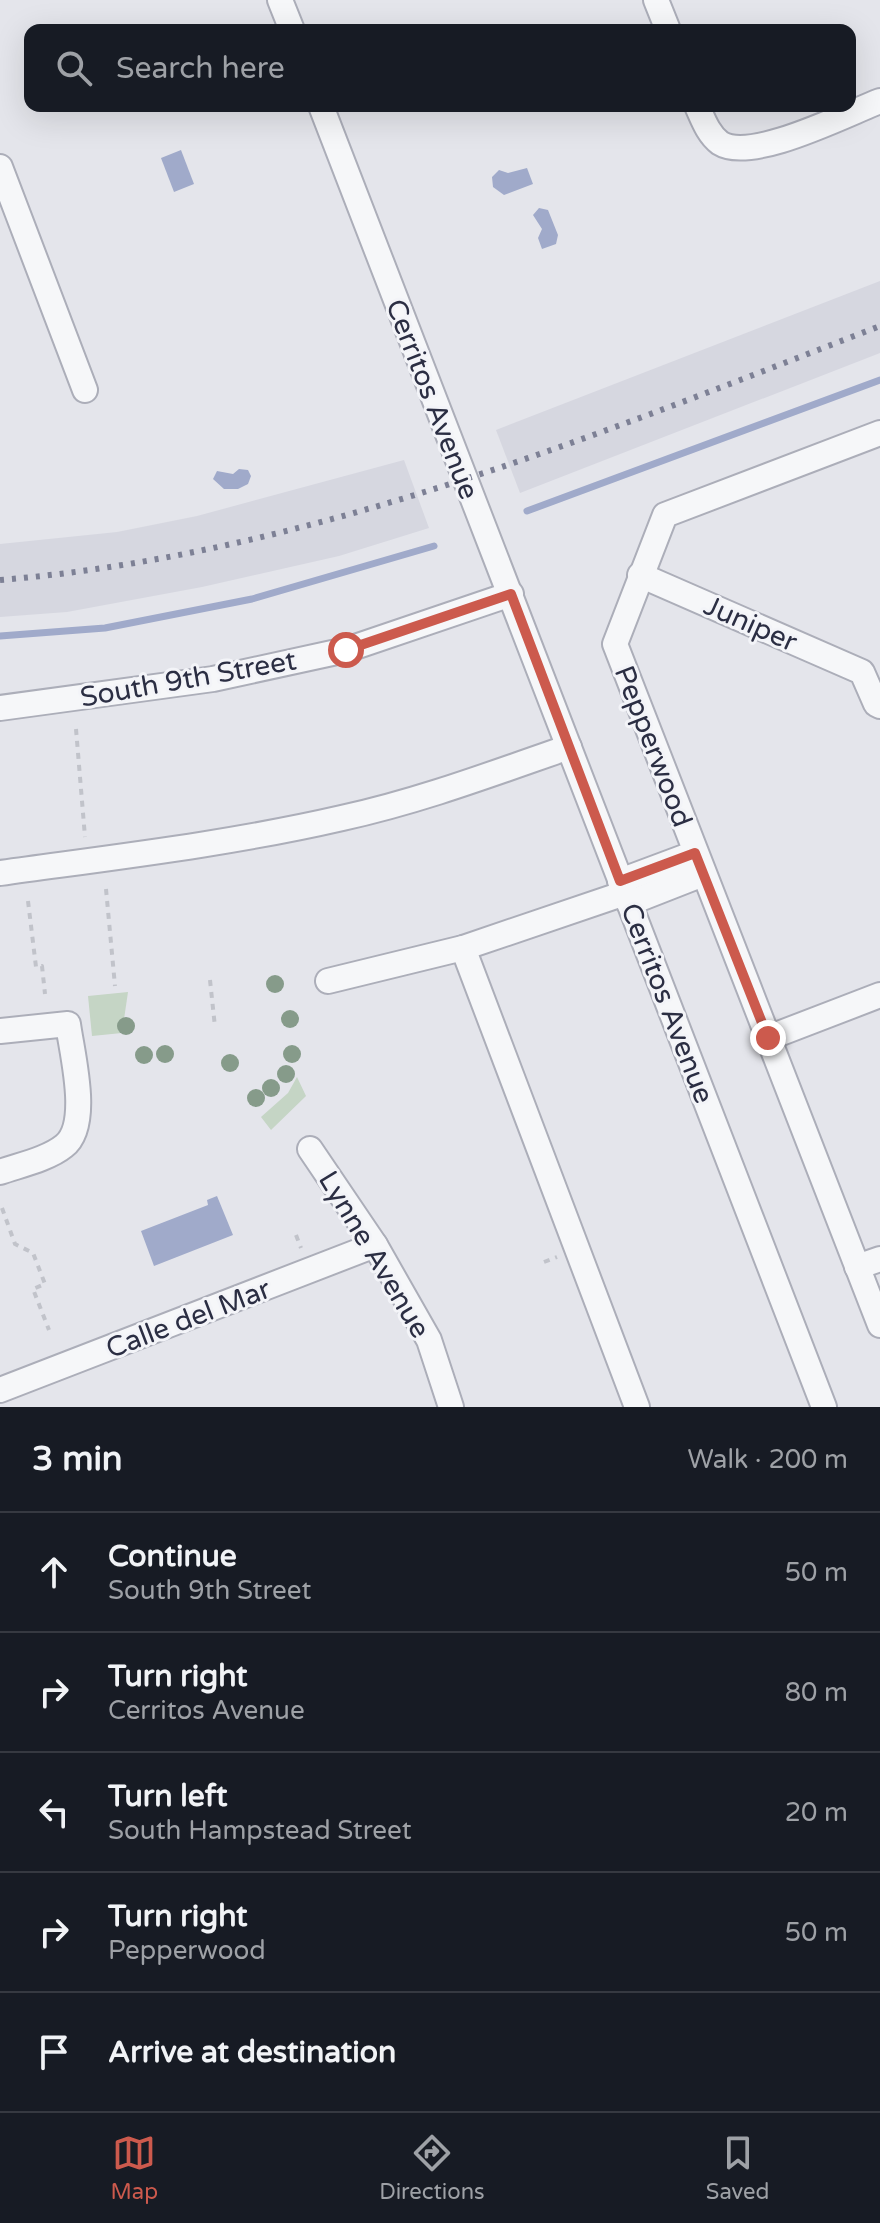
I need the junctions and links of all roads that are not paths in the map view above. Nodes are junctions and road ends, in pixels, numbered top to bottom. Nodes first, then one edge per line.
1 (280, 0) edge
2 (656, 0) edge
3 (290, 24) edge
4 (666, 24) edge
5 (880, 101) edge
6 (856, 110) edge
7 (323, 112) edge
8 (700, 112) edge
9 (851, 112) edge
10 (0, 167) edge
11 (85, 390) dead end
12 (880, 433) edge
13 (640, 575) junction
14 (511, 594) junction
15 (871, 668) edge
16 (880, 706) edge
17 (0, 708) edge
18 (569, 747) junction
19 (699, 863) junction
20 (0, 873) edge
21 (625, 892) junction
22 (463, 948) junction
23 (328, 981) dead end
24 (880, 995) edge
25 (0, 1031) edge
26 (768, 1038) junction
27 (310, 1149) dead end
28 (0, 1172) edge
29 (375, 1245) junction
30 (869, 1263) edge
31 (880, 1325) edge
32 (0, 1390) edge
33 (451, 1407) edge
34 (637, 1407) edge
35 (824, 1407) edge

1 - 3 street
2 - 4 street
5 - 6 street
7 - 14 street, Cerritos Avenue
8 - 9 street
10 - 11 street
12 - 13 street, Pepperwood
13 - 15 street, Juniper
13 - 19 street, Pepperwood
14 - 17 street, South 9th Street
14 - 18 street, Cerritos Avenue
15 - 16 street, Juniper
18 - 20 street
18 - 21 street, Cerritos Avenue
19 - 21 street
19 - 26 street, Pepperwood
21 - 22 street
21 - 35 street, Cerritos Avenue
22 - 23 street
22 - 34 street
24 - 26 street
25 - 28 street
26 - 30 street, Pepperwood
27 - 29 street, Lynne Avenue
29 - 32 street, Calle del Mar
29 - 33 street, Lynne Avenue
30 - 31 street, Pepperwood

